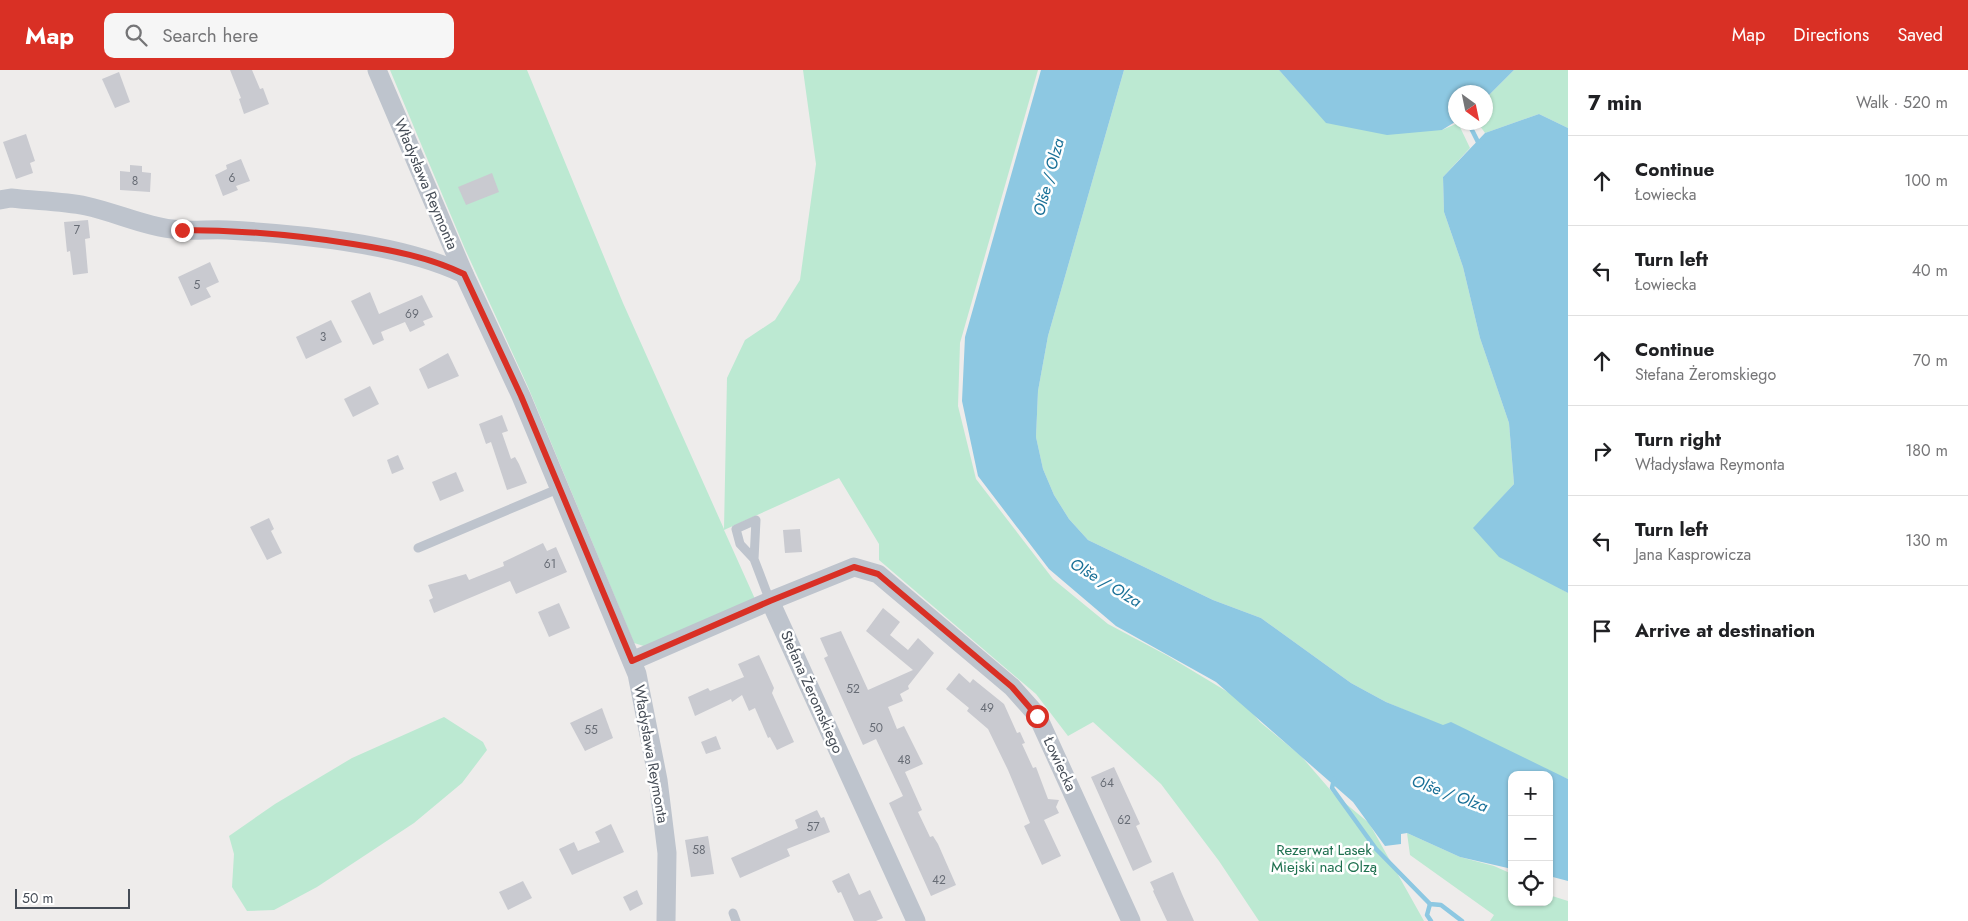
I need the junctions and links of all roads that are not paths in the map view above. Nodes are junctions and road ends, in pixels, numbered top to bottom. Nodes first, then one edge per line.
1 (377, 70) edge
2 (0, 200) edge
3 (464, 274) junction
4 (560, 488) junction
5 (418, 548) dead end
6 (754, 559) dead end
7 (770, 601) junction
8 (632, 661) junction
9 (666, 921) edge
10 (916, 921) edge
11 (1130, 921) edge

1 - 3 street, Władysława Reymonta
2 - 3 street
3 - 4 street, Władysława Reymonta
4 - 5 lane
4 - 8 street, Władysława Reymonta
6 - 7 lane
7 - 8 street
7 - 10 street, Stefana Żeromskiego
7 - 11 street, Łowiecka
8 - 9 street, Władysława Reymonta

